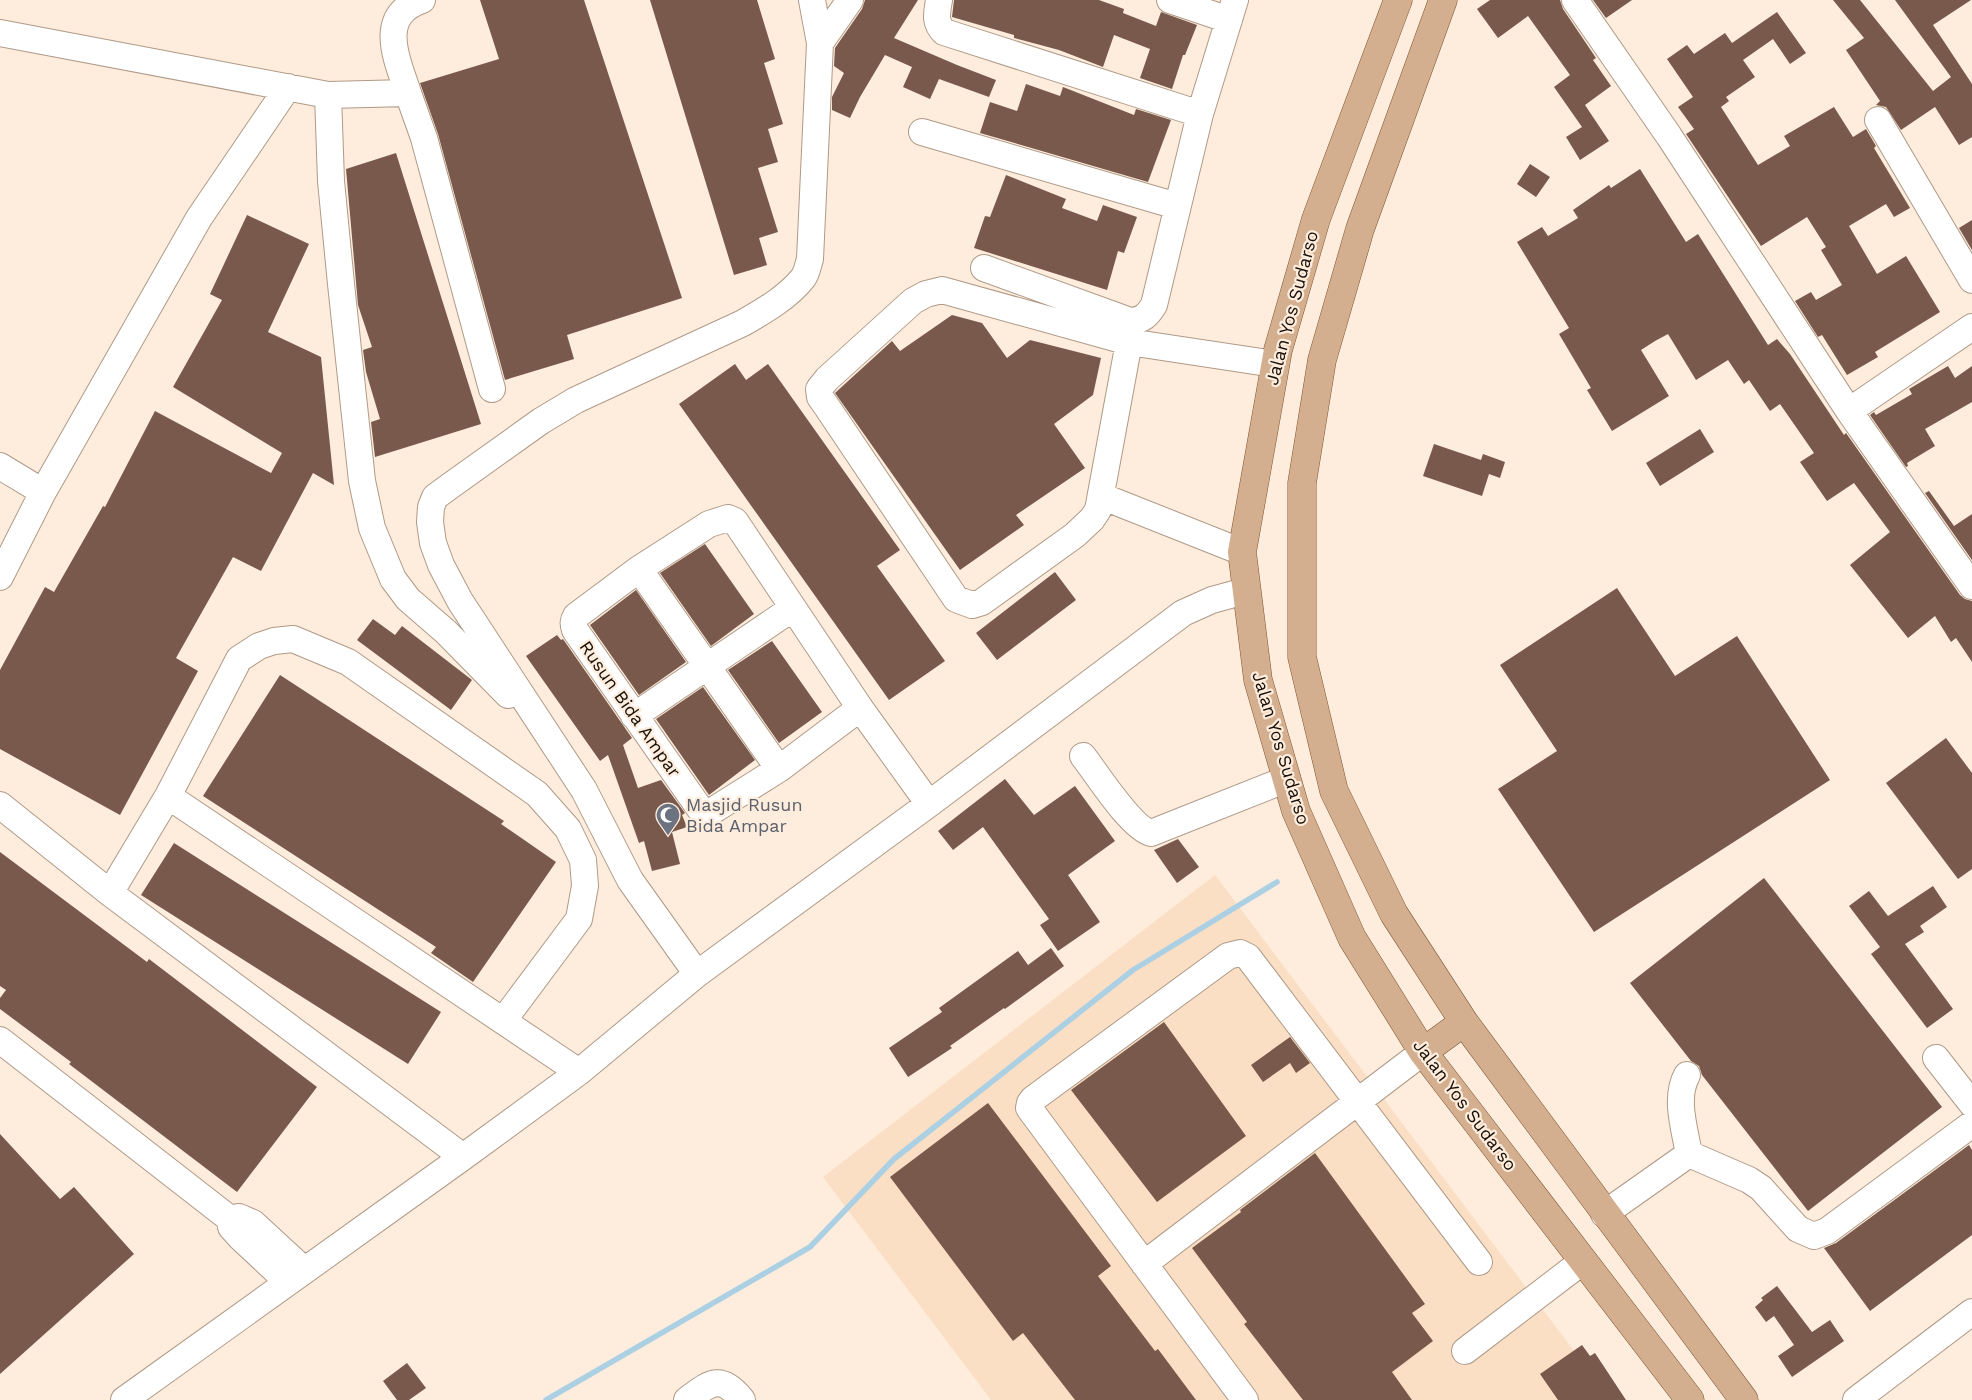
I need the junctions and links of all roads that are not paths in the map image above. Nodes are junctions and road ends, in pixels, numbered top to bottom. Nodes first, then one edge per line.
1 (422, 0) edge
2 (812, 0) edge
3 (850, 0) edge
4 (939, 0) edge
5 (1170, 0) edge
6 (1398, 0) edge
7 (1443, 0) edge
8 (1575, 0) edge
9 (1232, 10) edge
10 (0, 33) edge
11 (820, 43) junction
12 (288, 87) junction
13 (408, 93) junction
14 (328, 95) junction
15 (1200, 114) junction
16 (1878, 120) dead end
17 (922, 132) dead end
18 (1177, 206) junction
19 (984, 268) dead end
20 (1972, 280) edge
21 (1972, 328) edge
22 (1129, 342) junction
23 (1275, 364) junction
24 (492, 389) dead end
25 (1849, 411) junction
26 (0, 466) edge
27 (43, 492) junction
28 (1101, 496) junction
29 (1242, 552) junction
30 (639, 569) junction
31 (0, 577) edge
32 (1972, 586) edge
33 (1246, 591) junction
34 (793, 608) junction
35 (707, 666) junction
36 (860, 708) junction
37 (634, 716) junction
38 (548, 734) junction
39 (1083, 756) dead end
40 (1328, 764) junction
41 (779, 768) junction
42 (1287, 779) junction
43 (168, 796) junction
44 (929, 804) junction
45 (0, 805) edge
46 (110, 893) junction
47 (697, 974) junction
48 (503, 1021) junction
49 (1464, 1022) junction
50 (0, 1040) edge
51 (1423, 1052) junction
52 (1936, 1058) dead end
53 (579, 1072) junction
54 (1687, 1076) dead end
55 (1356, 1101) junction
56 (1972, 1104) edge
57 (1972, 1124) edge
58 (1689, 1154) junction
59 (463, 1158) junction
60 (1604, 1214) junction
61 (1584, 1261) junction
62 (1479, 1262) dead end
63 (1144, 1264) junction
64 (296, 1276) junction
65 (1972, 1312) edge
66 (1465, 1351) dead end
67 (124, 1400) edge
68 (686, 1400) edge
69 (742, 1400) edge
70 (1245, 1400) edge
71 (1690, 1400) edge
72 (1744, 1400) edge
73 (1856, 1400) edge

1 - 13 street
2 - 11 street
3 - 11 street
4 - 15 street
5 - 9 street
6 - 23 main road, Jalan Yos Sudarso
7 - 40 main road
8 - 25 street
9 - 15 street
10 - 12 street
11 - 38 street
12 - 14 street
12 - 27 street
13 - 14 street
13 - 24 street
14 - 38 street
15 - 18 street
16 - 20 street
17 - 18 street
18 - 19 street
21 - 25 street
22 - 23 street
22 - 28 street
22 - 28 street
23 - 29 main road, Jalan Yos Sudarso
25 - 32 street
26 - 27 street
27 - 31 street
28 - 29 street
29 - 33 main road, Jalan Yos Sudarso
30 - 34 street, Rusun Bida Ampar
30 - 35 street
30 - 37 street, Rusun Bida Ampar
33 - 42 main road, Jalan Yos Sudarso
33 - 44 street
34 - 35 street
34 - 36 street, Rusun Bida Ampar
35 - 37 street
35 - 41 street
36 - 41 street, Rusun Bida Ampar
36 - 44 street, Rusun Bida Ampar
37 - 41 street, Rusun Bida Ampar
38 - 47 street
39 - 42 street
40 - 42 main road
40 - 49 main road
42 - 51 main road, Jalan Yos Sudarso
43 - 46 street
43 - 48 street
43 - 48 street
44 - 47 street
45 - 46 street
46 - 59 street
47 - 53 street
48 - 53 street
49 - 51 main road
49 - 60 main road
50 - 64 street
51 - 55 street
51 - 61 main road, Jalan Yos Sudarso
52 - 56 street
53 - 59 street
54 - 58 street
55 - 62 street
55 - 63 street
55 - 63 street
57 - 58 street
58 - 60 street
59 - 64 street
60 - 72 main road
61 - 66 street
61 - 71 main road, Jalan Yos Sudarso
63 - 70 street
64 - 67 street
65 - 73 street
68 - 69 street

